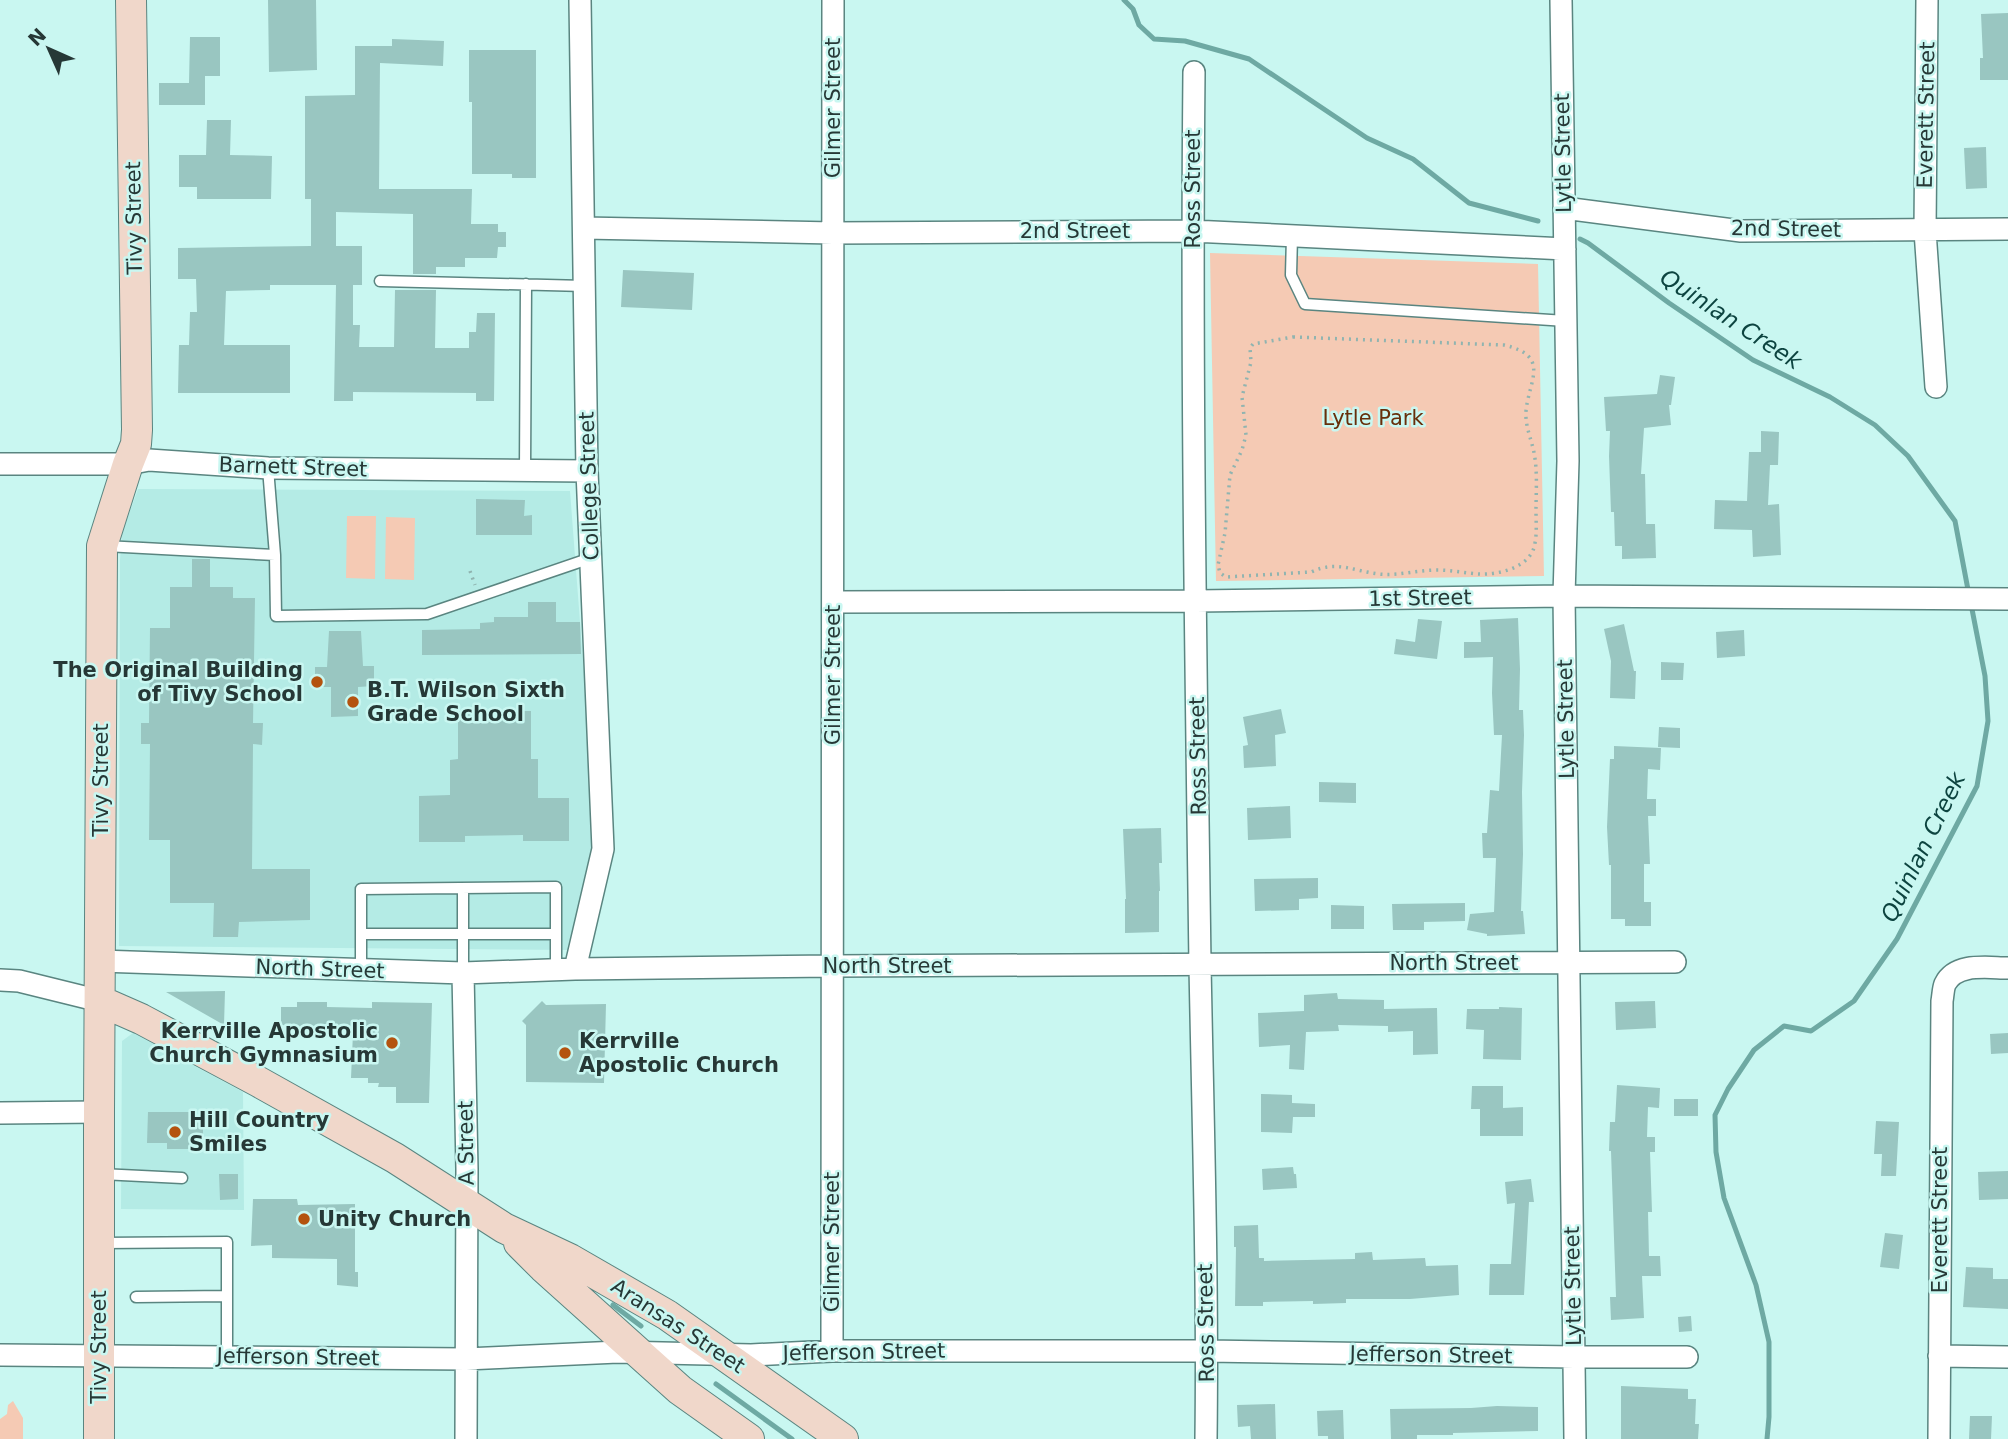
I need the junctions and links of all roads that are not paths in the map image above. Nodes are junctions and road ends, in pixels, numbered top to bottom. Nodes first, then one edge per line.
1 (131, 0) edge
2 (580, 0) edge
3 (833, 0) edge
4 (1560, 0) edge
5 (1927, 0) edge
6 (1194, 72) dead end
7 (1564, 208) junction
8 (584, 228) junction
9 (2008, 229) edge
10 (1192, 231) junction
11 (1925, 231) junction
12 (833, 233) junction
13 (1292, 236) junction
14 (1565, 248) junction
15 (380, 281) dead end
16 (526, 284) junction
17 (584, 286) junction
18 (1566, 321) junction
19 (1936, 387) dead end
20 (0, 464) edge
21 (128, 464) junction
22 (268, 468) junction
23 (525, 470) junction
24 (587, 471) junction
25 (102, 546) junction
26 (275, 555) junction
27 (591, 558) junction
28 (1564, 596) junction
29 (1997, 599) edge
30 (1196, 601) junction
31 (833, 602) junction
32 (463, 888) junction
33 (361, 934) junction
34 (463, 934) junction
35 (556, 934) junction
36 (100, 961) junction
37 (1675, 962) dead end
38 (1569, 963) junction
39 (1200, 964) junction
40 (833, 966) junction
41 (2008, 968) edge
42 (361, 970) junction
43 (565, 970) junction
44 (463, 973) junction
45 (0, 980) edge
46 (100, 1001) junction
47 (99, 1112) junction
48 (0, 1113) edge
49 (99, 1174) junction
50 (182, 1178) dead end
51 (467, 1202) junction
52 (504, 1228) junction
53 (99, 1243) junction
54 (227, 1296) junction
55 (136, 1297) dead end
56 (832, 1350) junction
57 (1207, 1351) junction
58 (639, 1353) junction
59 (722, 1354) junction
60 (0, 1355) edge
61 (227, 1356) junction
62 (1939, 1356) junction
63 (99, 1357) junction
64 (1574, 1357) junction
65 (1687, 1357) dead end
66 (2008, 1357) edge
67 (466, 1359) junction
68 (99, 1439) edge
69 (466, 1439) edge
70 (749, 1439) edge
71 (843, 1439) edge
72 (1206, 1439) edge
73 (1575, 1439) edge
74 (1939, 1439) edge

1 - 21 street, Tivy Street
2 - 8 street, College Street
3 - 12 street, Gilmer Street
4 - 7 street, Lytle Street
5 - 11 street, Everett Street
6 - 10 street, Ross Street
7 - 11 street, 2nd Street
7 - 14 street, Lytle Street
8 - 12 street, 2nd Street
8 - 17 street, College Street
9 - 11 street, 2nd Street
10 - 12 street, 2nd Street
10 - 13 street, 2nd Street
10 - 30 street, Ross Street
11 - 19 street, Everett Street
12 - 31 street, Gilmer Street
13 - 14 street, 2nd Street
13 - 18 lane
14 - 18 street, Lytle Street
15 - 16 lane
16 - 17 lane
16 - 23 lane
17 - 24 street, College Street
18 - 28 street, Lytle Street
20 - 21 street, Barnett Street
21 - 22 street, Barnett Street
21 - 25 street, Tivy Street
22 - 23 street, Barnett Street
22 - 26 lane
23 - 24 street, Barnett Street
24 - 27 street, College Street
25 - 26 lane
25 - 36 street, Tivy Street
26 - 27 lane
27 - 43 street, College Street
28 - 29 street, 1st Street
28 - 30 street, 1st Street
28 - 38 street, Lytle Street
30 - 31 street, 1st Street
30 - 39 street, Ross Street
31 - 40 street, Gilmer Street
32 - 33 lane
32 - 34 lane
32 - 35 lane
33 - 34 lane
33 - 42 lane
34 - 35 lane
34 - 44 lane
35 - 43 lane
36 - 42 street, North Street
36 - 46 street, Tivy Street
37 - 38 street, North Street
38 - 39 street, North Street
38 - 64 street, Lytle Street
39 - 40 street, North Street
39 - 57 street, Ross Street
40 - 43 street, North Street
40 - 56 street, Gilmer Street
41 - 62 street, Everett Street
42 - 44 street, North Street
43 - 44 street, North Street
44 - 51 street, A Street
45 - 46 street
46 - 47 street, Tivy Street
46 - 51 street, Aransas Street
47 - 48 street
47 - 49 street, Tivy Street
49 - 50 lane
49 - 53 street, Tivy Street
51 - 52 street, Aransas Street
51 - 67 street, A Street
52 - 58 street, Aransas Street
52 - 59 street, Aransas Street
53 - 54 lane
53 - 63 street, Tivy Street
54 - 55 lane
54 - 61 lane
56 - 57 street, Jefferson Street
56 - 59 street, Jefferson Street
57 - 64 street, Jefferson Street
57 - 72 street, Ross Street
58 - 59 street, Jefferson Street
58 - 67 street, Jefferson Street
58 - 70 street, Aransas Street
59 - 71 street, Aransas Street
60 - 63 street, Jefferson Street
61 - 63 street, Jefferson Street
61 - 67 street, Jefferson Street
62 - 66 street
62 - 74 street, Everett Street
63 - 68 street, Tivy Street
64 - 65 street, Jefferson Street
64 - 73 street, Lytle Street
67 - 69 street, A Street

